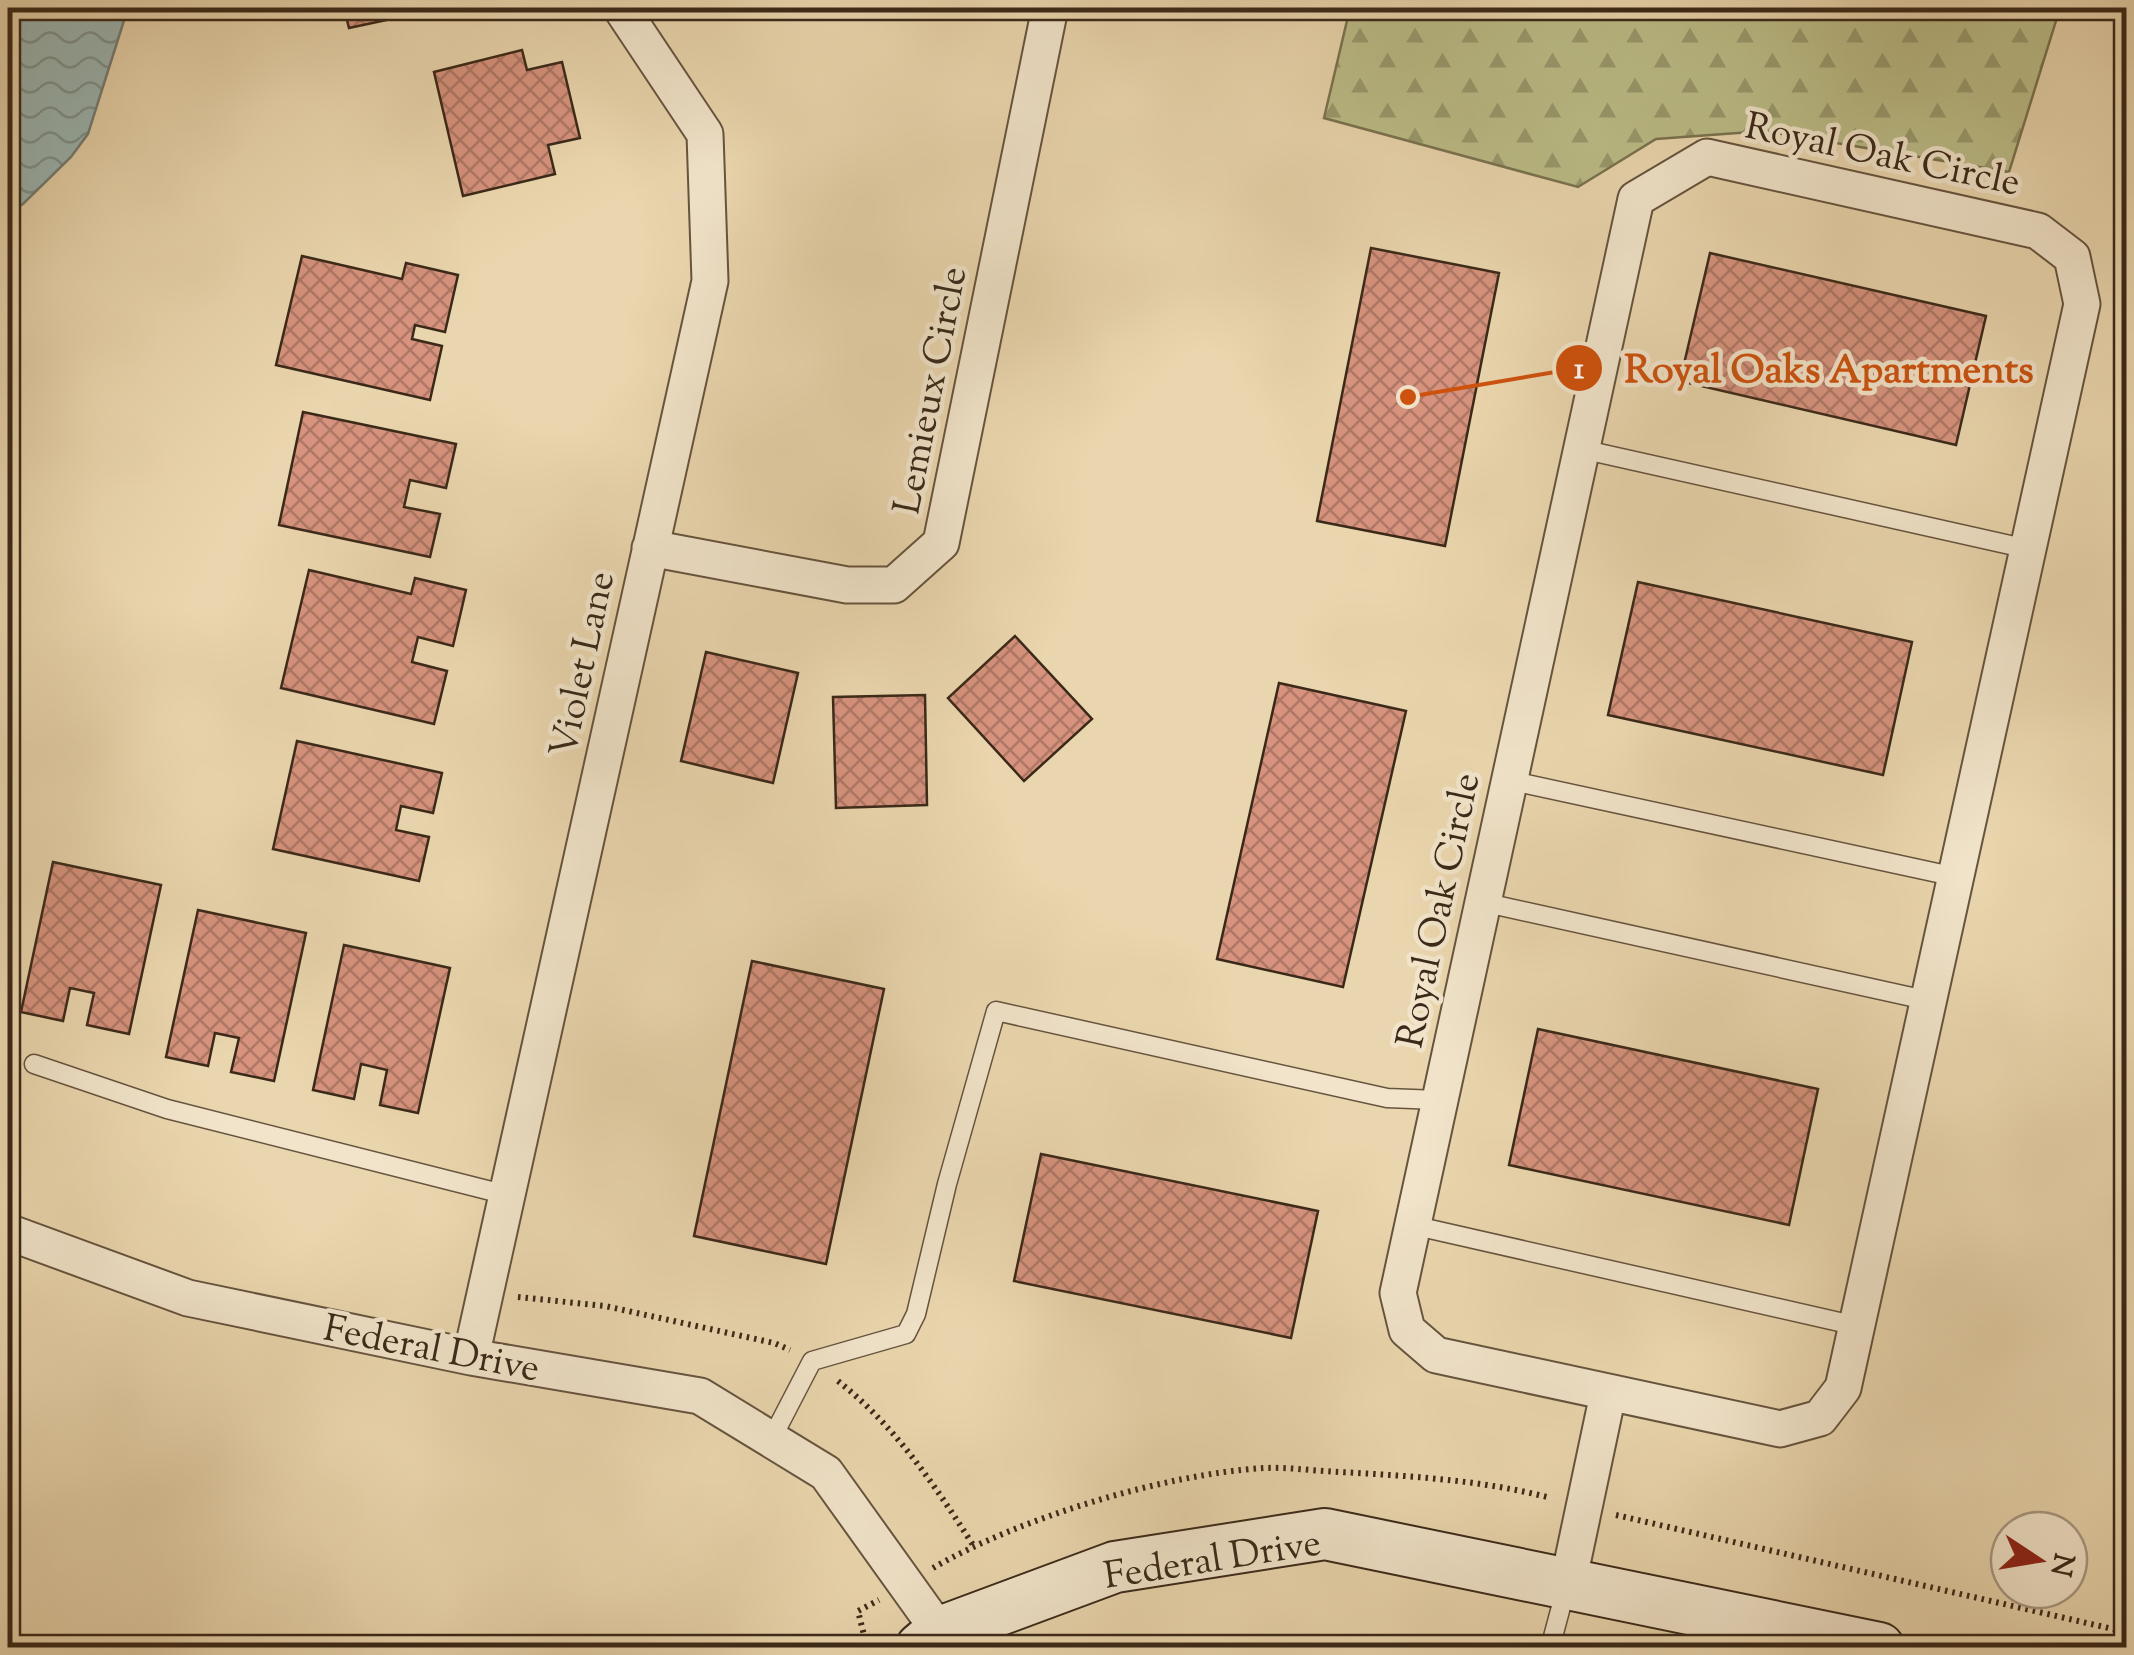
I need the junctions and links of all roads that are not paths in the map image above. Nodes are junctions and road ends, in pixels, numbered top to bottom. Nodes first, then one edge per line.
1 (621, 8) edge
2 (1050, 8) edge
3 (1581, 449) junction
4 (650, 548) junction
5 (2028, 549) junction
6 (1508, 780) junction
7 (1956, 877) junction
8 (1482, 902) junction
9 (1930, 1000) junction
10 (34, 1064) dead end
11 (1438, 1100) junction
12 (507, 1195) junction
13 (1412, 1225) junction
14 (8, 1232) edge
15 (1857, 1326) junction
16 (472, 1357) junction
17 (1608, 1394) junction
18 (771, 1440) junction
19 (1568, 1583) junction
20 (931, 1640) edge
21 (1550, 1648) edge
22 (1879, 1648) edge

1 - 4 street, Violet Lane
2 - 4 street, Lemieux Circle
3 - 5 lane
3 - 5 street, Royal Oak Circle
3 - 6 street, Royal Oak Circle
4 - 12 street, Violet Lane
5 - 7 street, Royal Oak Circle
6 - 7 lane
6 - 8 street, Royal Oak Circle
7 - 9 street, Royal Oak Circle
8 - 9 lane
8 - 11 street, Royal Oak Circle
9 - 15 street, Royal Oak Circle
10 - 12 lane
11 - 13 street, Royal Oak Circle
11 - 18 lane
12 - 16 street, Violet Lane
13 - 15 lane
13 - 17 street, Royal Oak Circle
14 - 16 street, Federal Drive
15 - 17 street, Royal Oak Circle
16 - 18 street, Federal Drive
17 - 19 street
18 - 20 street, Federal Drive
19 - 20 street, Federal Drive
19 - 21 lane
19 - 22 street, Federal Drive

